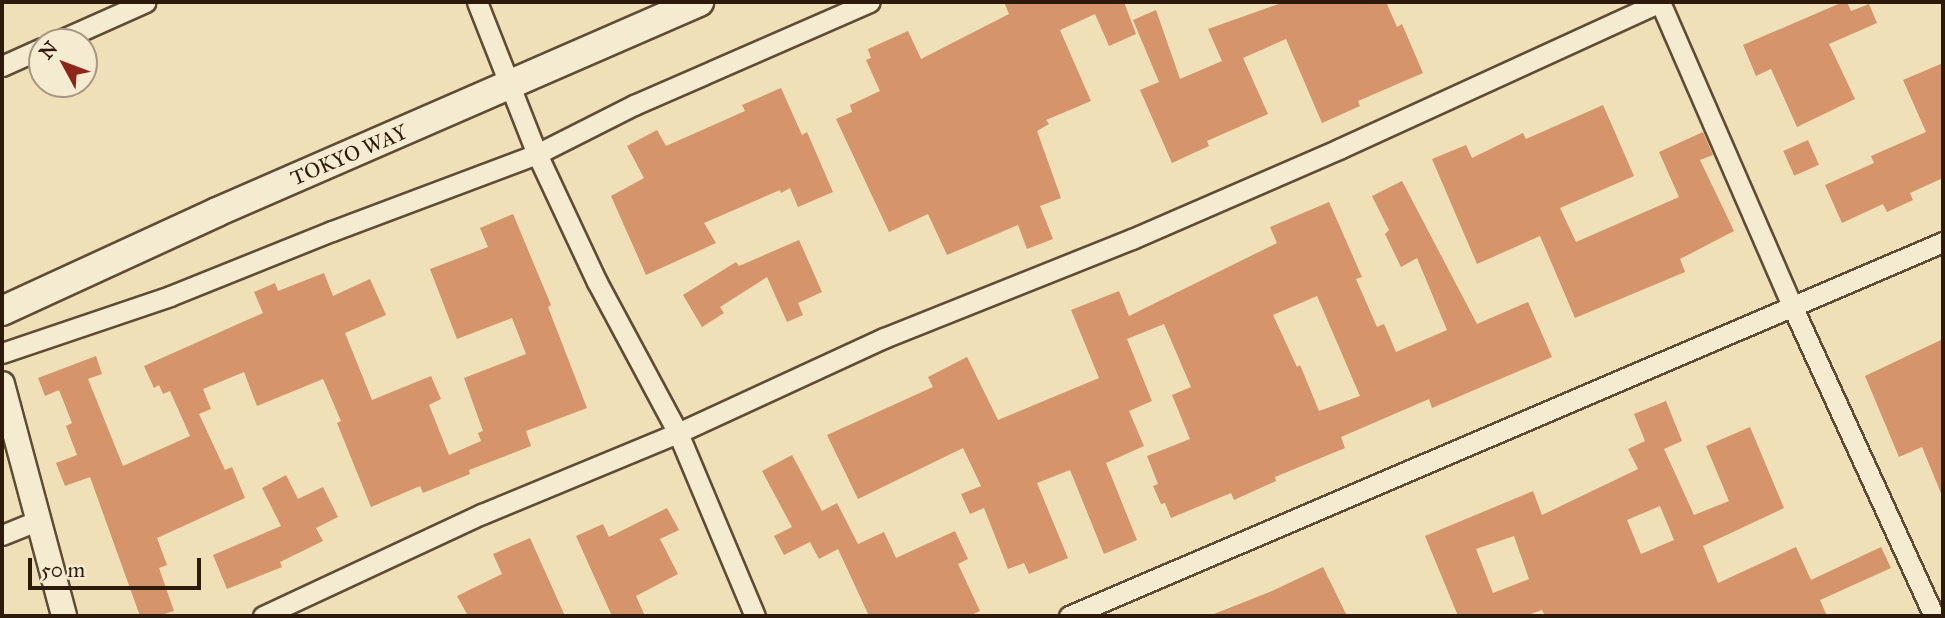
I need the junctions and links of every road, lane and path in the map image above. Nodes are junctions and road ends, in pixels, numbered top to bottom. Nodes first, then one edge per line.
1 (146, 2) edge
2 (477, 2) edge
3 (699, 2) edge
4 (870, 2) edge
5 (1660, 2) edge
6 (88, 28) edge
7 (28, 54) edge
8 (2, 66) edge
9 (509, 86) junction
10 (537, 154) junction
11 (1943, 242) edge
12 (1793, 307) junction
13 (2, 311) edge
14 (2, 353) edge
15 (2, 384) edge
16 (678, 433) junction
17 (36, 521) junction
18 (2, 535) edge
19 (64, 616) edge
20 (262, 616) edge
21 (755, 616) edge
22 (1069, 616) edge
23 (1934, 616) edge

1 - 6 street
2 - 9 street
3 - 9 main road, TOKYO WAY
4 - 10 street
5 - 12 street
5 - 16 street
7 - 8 street
9 - 10 street
9 - 13 main road, TOKYO WAY
10 - 14 street
10 - 16 street
11 - 12 street
12 - 22 street
12 - 23 street
15 - 17 street
16 - 20 street
16 - 21 street
17 - 18 street
17 - 19 street

